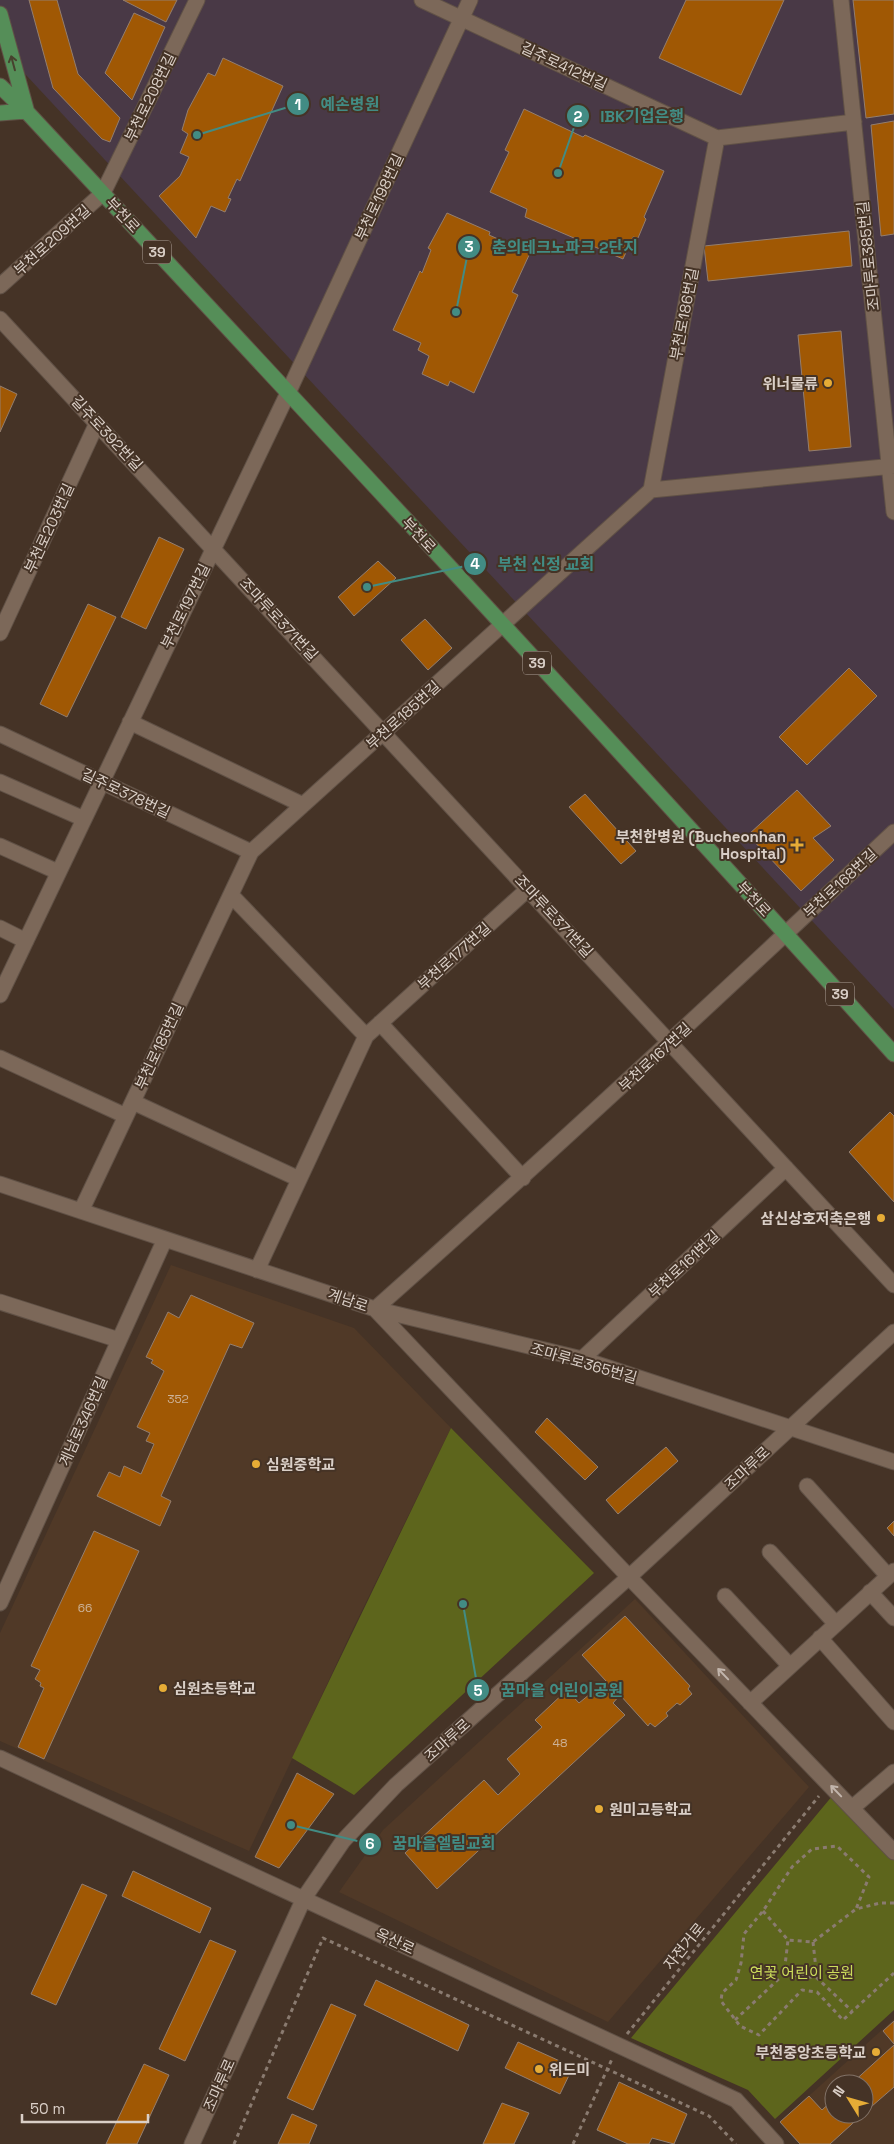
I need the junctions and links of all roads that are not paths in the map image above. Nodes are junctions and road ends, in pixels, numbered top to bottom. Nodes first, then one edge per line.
1 (197, 0) edge
2 (422, 0) edge
3 (470, 0) edge
4 (841, 0) edge
5 (0, 14) edge
6 (462, 18) junction
7 (0, 86) edge
8 (26, 110) junction
9 (0, 113) edge
10 (854, 122) junction
11 (717, 138) junction
12 (103, 193) junction
13 (0, 286) edge
14 (0, 319) edge
15 (288, 393) junction
16 (97, 423) junction
17 (892, 466) edge
18 (651, 490) junction
19 (894, 512) edge
20 (213, 548) junction
21 (502, 626) junction
22 (0, 633) edge
23 (130, 722) junction
24 (384, 732) junction
25 (0, 734) edge
26 (0, 782) edge
27 (102, 782) junction
28 (304, 805) junction
29 (84, 819) junction
30 (894, 832) edge
31 (0, 846) edge
32 (251, 852) junction
33 (58, 872) junction
34 (528, 888) junction
35 (231, 895) junction
36 (0, 928) edge
37 (786, 934) junction
38 (26, 940) junction
39 (0, 994) edge
40 (380, 1023) junction
41 (366, 1036) junction
42 (670, 1043) junction
43 (894, 1054) edge
44 (0, 1058) edge
45 (133, 1102) junction
46 (126, 1116) junction
47 (786, 1168) junction
48 (523, 1178) junction
49 (300, 1179) junction
50 (0, 1184) edge
51 (81, 1211) junction
52 (165, 1239) junction
53 (257, 1270) junction
54 (894, 1285) edge
55 (1, 1304) edge
56 (375, 1309) junction
57 (894, 1332) edge
58 (119, 1340) junction
59 (582, 1359) junction
60 (791, 1427) junction
61 (894, 1462) edge
62 (808, 1486) dead end
63 (770, 1552) dead end
64 (891, 1573) edge
65 (629, 1577) junction
66 (870, 1592) junction
67 (725, 1596) dead end
68 (0, 1603) edge
69 (894, 1618) edge
70 (836, 1624) junction
71 (820, 1638) junction
72 (790, 1666) junction
73 (750, 1703) junction
74 (894, 1722) edge
75 (0, 1758) edge
76 (894, 1772) edge
77 (852, 1808) junction
78 (894, 1852) edge
79 (304, 1898) junction
80 (192, 2144) edge
81 (776, 2144) edge

1 - 12 street, 부천로208번길
2 - 6 street, 길주로412번길
3 - 6 street, 부천로198번길
4 - 10 street, 조마루로385번길
8 -> 5 main road
6 - 11 street, 길주로412번길
6 - 15 street, 부천로198번길
7 - 8 main road, 부천로 / 39
8 - 9 main road
8 - 12 main road, 부천로 / 39
10 - 11 street
10 - 17 street, 조마루로385번길
11 - 18 street, 부천로186번길
12 - 13 street, 부천로209번길
12 - 15 main road, 부천로 / 39
14 - 16 street, 길주로392번길
15 - 20 street, 부천로197번길
15 - 21 main road, 부천로 / 39
16 - 20 street, 길주로392번길
16 - 22 street, 부천로203번길
17 - 18 street
17 - 19 street, 조마루로385번길
18 - 21 street
20 - 23 street, 부천로197번길
20 - 24 street, 조마루로371번길
21 - 24 street, 부천로185번길
21 - 37 main road, 부천로 / 39
23 - 27 street, 부천로197번길
23 - 28 street
24 - 28 street, 부천로185번길
24 - 34 street, 조마루로371번길
25 - 27 street, 길주로378번길
26 - 29 street
27 - 29 street, 부천로197번길
27 - 32 street, 길주로378번길
28 - 32 street, 부천로185번길
29 - 33 street, 부천로197번길
30 - 37 street, 부천로168번길
31 - 33 street
32 - 35 street, 부천로185번길
33 - 38 street, 부천로197번길
34 - 40 street, 부천로177번길
34 - 42 street, 조마루로371번길
35 - 41 street
35 - 45 street, 부천로185번길
36 - 38 street
37 - 42 street, 부천로167번길
37 - 43 main road, 부천로 / 39
38 - 39 street, 부천로197번길
40 - 41 street, 부천로177번길
40 - 48 street
41 - 49 street, 부천로177번길
42 - 47 street, 조마루로371번길
42 - 48 street, 부천로167번길
44 - 46 street
45 - 46 street, 부천로185번길
45 - 49 street
46 - 51 street, 부천로185번길
47 - 54 street, 조마루로371번길
47 - 59 street, 부천로161번길
48 - 56 street, 부천로167번길
49 - 53 street, 부천로177번길
50 - 51 street, 계남로
51 - 52 street, 계남로
52 - 53 street, 계남로
52 - 58 street, 계남로346번길
53 - 56 street, 계남로
55 - 58 street
56 - 59 street, 조마루로365번길
56 - 65 street, 계남로
57 - 60 street, 조마루로
58 - 68 street, 계남로346번길
59 - 60 street, 조마루로365번길
60 - 61 street, 조마루로365번길
60 - 65 street, 조마루로
62 - 64 street
63 - 70 street
64 - 66 street
73 -> 65 street, 계남로
65 - 79 street, 조마루로
66 - 69 street
66 - 70 street
67 - 72 street
70 - 71 street
71 - 72 street
71 - 74 street
72 - 73 street
77 -> 73 street, 계남로
75 - 79 street, 옥산로
76 - 77 street
77 - 78 street, 계남로
79 - 80 street, 조마루로
79 - 81 street, 옥산로

